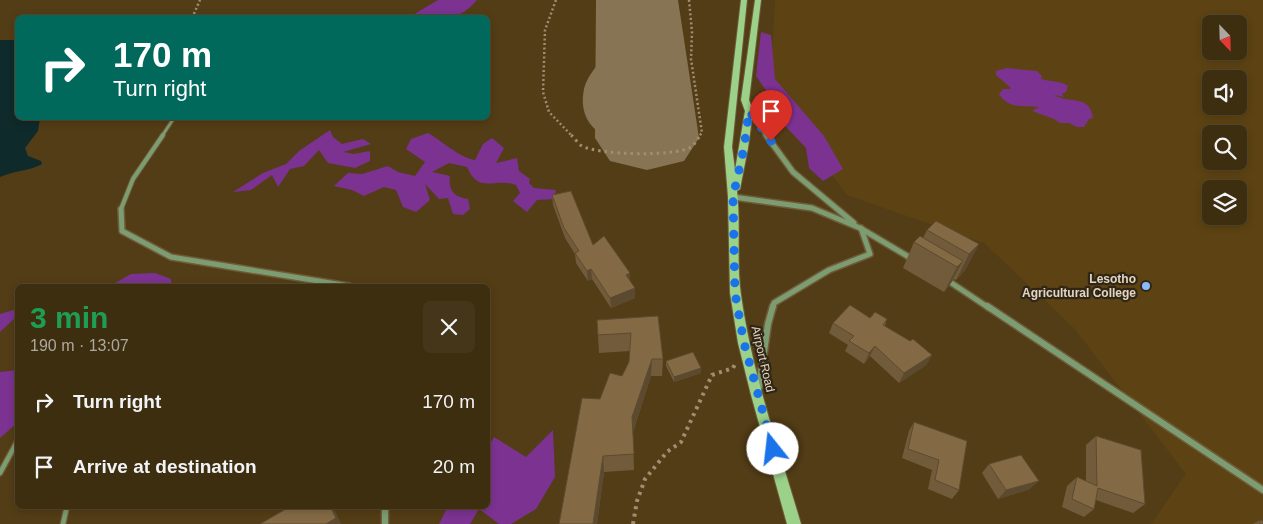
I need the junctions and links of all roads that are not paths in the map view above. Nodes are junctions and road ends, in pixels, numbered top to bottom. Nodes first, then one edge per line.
1 (744, 0) edge
2 (758, 0) edge
3 (749, 111) junction
4 (173, 120) edge
5 (733, 197) junction
6 (121, 209) joint
7 (860, 228) junction
8 (919, 263) edge
9 (944, 278) edge
10 (337, 284) edge
11 (757, 395) junction
12 (15, 446) edge
13 (0, 473) edge
14 (1263, 490) edge
15 (66, 509) edge
16 (385, 509) edge
17 (63, 524) edge
18 (385, 524) edge
19 (794, 524) edge

1 - 5 main road, Airport Road
2 - 3 main road, Airport Road
3 - 5 main road, Airport Road
3 - 7 street
4 - 6 lane
5 - 7 street
5 - 11 main road, Airport Road
6 - 10 street
7 - 8 street
7 - 11 street
9 - 14 street
11 - 19 main road, Airport Road
12 - 13 lane
15 - 17 lane
16 - 18 street

